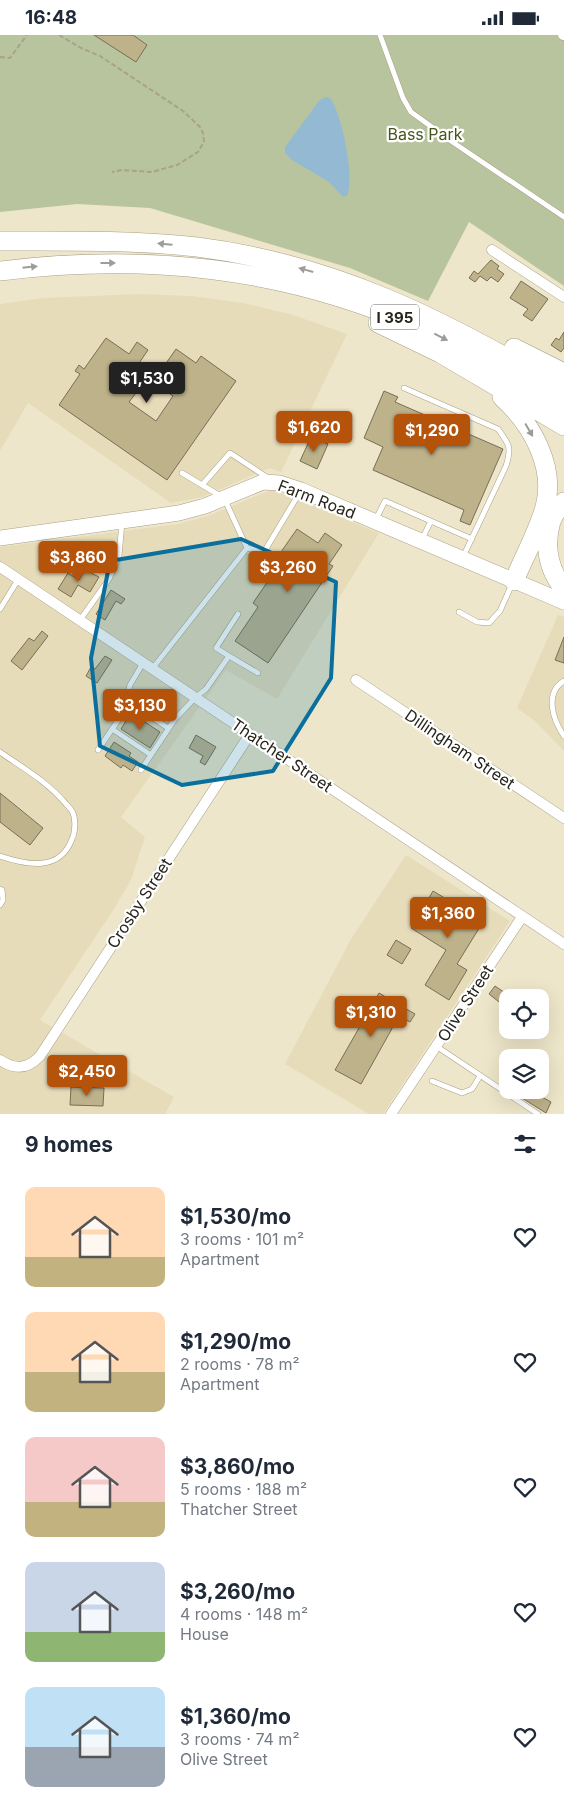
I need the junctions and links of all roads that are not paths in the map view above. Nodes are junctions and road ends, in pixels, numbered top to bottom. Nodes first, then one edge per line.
1 (380, 35) edge
2 (564, 217) edge
3 (0, 241) edge
4 (72, 241) junction
5 (0, 247) edge
6 (492, 250) dead end
7 (210, 269) junction
8 (0, 271) edge
9 (352, 284) junction
10 (564, 297) edge
11 (455, 362) junction
12 (564, 373) edge
13 (404, 388) dead end
14 (564, 391) edge
15 (564, 408) edge
16 (564, 426) edge
17 (182, 473) dead end
18 (274, 482) junction
19 (202, 485) junction
20 (302, 490) junction
21 (224, 498) junction
22 (564, 502) edge
23 (553, 518) junction
24 (375, 521) junction
25 (431, 521) junction
26 (122, 522) junction
27 (0, 538) edge
28 (472, 539) junction
29 (421, 541) junction
30 (248, 548) junction
31 (463, 559) junction
32 (0, 567) edge
33 (18, 580) junction
34 (514, 581) junction
35 (564, 589) edge
36 (564, 602) edge
37 (0, 609) edge
38 (459, 612) dead end
39 (238, 614) dead end
40 (80, 620) junction
41 (229, 656) junction
42 (143, 663) junction
43 (152, 669) junction
44 (258, 673) dead end
45 (356, 680) dead end
46 (564, 681) edge
47 (196, 697) junction
48 (126, 701) junction
49 (112, 729) junction
50 (168, 729) junction
51 (250, 733) junction
52 (564, 736) edge
53 (98, 750) dead end
54 (0, 752) edge
55 (151, 755) junction
56 (141, 770) dead end
57 (564, 818) edge
58 (0, 856) edge
59 (0, 889) edge
60 (0, 905) edge
61 (522, 917) junction
62 (564, 944) edge
63 (436, 1046) junction
64 (0, 1060) edge
65 (480, 1075) junction
66 (432, 1081) dead end
67 (391, 1114) edge
68 (538, 1114) edge

1 - 2 lane
3 - 4 highway
4 - 5 highway, I 395
9 -> 4 highway, I 395
6 - 10 street
8 -> 7 highway, I 395
7 - 11 highway
7 -> 15 highway, I 395
9 - 12 highway
9 - 14 highway, I 395
11 - 16 highway
11 -> 34 highway
13 - 28 lane
17 - 19 lane
18 - 19 lane
18 - 20 street, Farm Road
18 - 21 street, Farm Road
19 - 21 lane
20 - 24 street, Farm Road
20 - 30 lane
21 - 26 street, Farm Road
21 - 30 lane
22 - 23 highway
23 - 34 highway
23 - 35 highway
24 - 25 lane
24 - 29 street, Farm Road
25 - 28 lane
25 - 29 lane
26 - 27 street, Farm Road
26 - 40 lane
28 - 31 lane
29 - 31 street, Farm Road
30 - 43 lane
31 - 34 street, Farm Road
32 - 33 street, Thatcher Street
33 - 37 lane
33 - 40 street, Thatcher Street
34 - 36 street, Farm Road
34 - 38 lane
39 - 41 lane
40 - 42 street, Thatcher Street
41 - 44 lane
41 - 47 lane
42 - 43 street, Thatcher Street
42 - 48 lane
43 - 47 street, Thatcher Street
45 - 57 street, Dillingham Street
46 - 52 lane
47 - 50 lane
47 - 51 street, Thatcher Street
48 - 49 lane
48 - 50 lane
49 - 53 lane
49 - 55 lane
50 - 55 lane
51 - 61 street, Thatcher Street
51 - 64 street, Crosby Street
54 - 58 lane
55 - 56 lane
59 - 60 lane
61 - 62 street, Thatcher Street
61 - 63 street, Olive Street
63 - 65 lane
63 - 67 street, Olive Street
65 - 66 lane
65 - 68 lane

